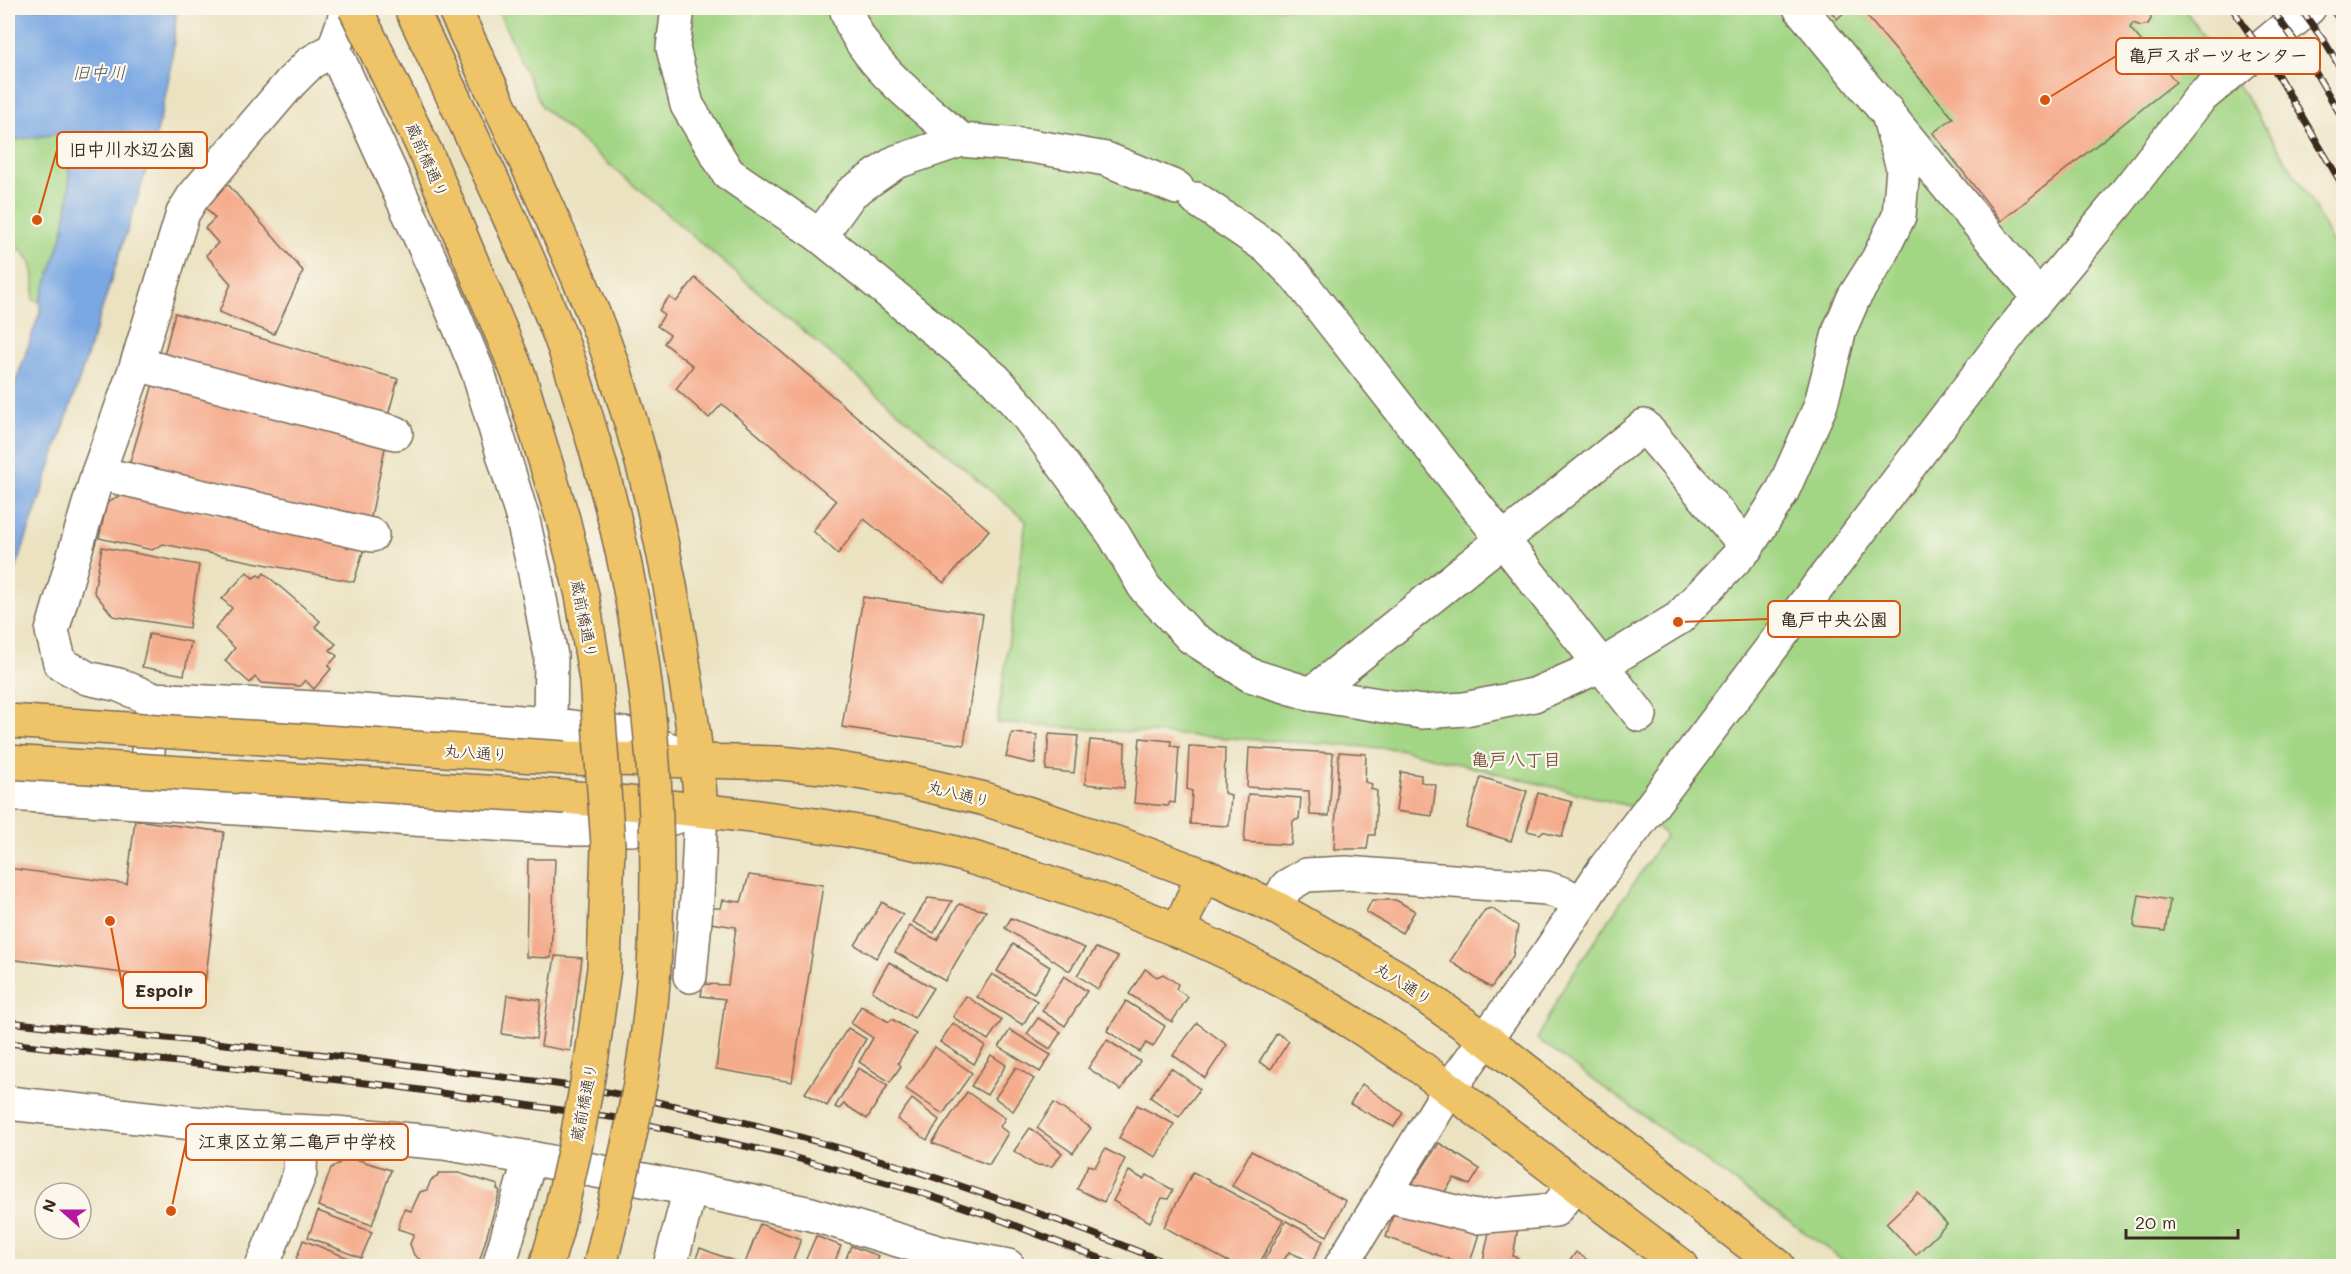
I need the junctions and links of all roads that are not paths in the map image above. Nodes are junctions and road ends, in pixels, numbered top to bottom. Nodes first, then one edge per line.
1 (348, 8) edge
2 (355, 8) edge
3 (411, 8) edge
4 (454, 8) edge
5 (678, 8) edge
6 (846, 8) edge
7 (1800, 8) edge
8 (2309, 8) edge
9 (334, 49) junction
10 (1887, 111) junction
11 (961, 140) junction
12 (820, 236) junction
13 (2039, 297) junction
14 (136, 364) junction
15 (396, 433) dead end
16 (98, 473) junction
17 (372, 535) dead end
18 (1503, 542) junction
19 (1747, 547) junction
20 (1602, 665) junction
21 (1311, 694) junction
22 (152, 699) junction
23 (1640, 715) dead end
24 (8, 721) edge
25 (550, 724) junction
26 (698, 761) junction
27 (8, 762) edge
28 (8, 794) edge
29 (144, 801) junction
30 (701, 810) junction
31 (1203, 875) junction
32 (1580, 903) junction
33 (1275, 907) junction
34 (1178, 931) junction
35 (690, 976) dead end
36 (1487, 1040) junction
37 (1450, 1088) junction
38 (8, 1103) edge
39 (301, 1132) junction
40 (530, 1158) junction
41 (1575, 1184) junction
42 (690, 1189) junction
43 (1386, 1195) junction
44 (990, 1264) edge
45 (262, 1266) edge
46 (499, 1266) edge
47 (546, 1266) edge
48 (600, 1266) edge
49 (670, 1266) edge
50 (1341, 1266) edge
51 (1682, 1266) edge
52 (1778, 1266) edge

1 - 9 street
2 - 47 main road, 蔵前橋通り, bridge
3 - 48 main road, bridge
4 - 26 main road
5 - 12 street
6 - 11 street
7 - 10 street
8 - 13 street
9 - 14 street
9 - 25 street
10 - 13 street
10 - 19 street
11 - 12 street
11 - 18 street
12 - 21 street
13 - 32 street
14 - 15 street
14 - 16 street
16 - 17 street
16 - 22 street
18 - 19 street
18 - 20 street
18 - 21 street
19 - 20 street
20 - 21 street
20 - 23 street
22 - 25 street
22 - 29 street
24 - 26 main road, 丸八通り, bridge
25 - 26 street
26 - 30 main road
26 - 31 main road, 丸八通り
27 - 30 main road, bridge
28 - 29 street
29 - 30 street
30 - 34 main road
30 - 35 street
31 - 33 main road, 丸八通り
31 - 34 main road
32 - 33 street
32 - 36 street
33 - 36 main road, 丸八通り
34 - 37 main road
36 - 37 street
36 - 52 main road, 丸八通り
37 - 41 main road
37 - 43 street
38 - 39 street
39 - 40 street
39 - 45 street
40 - 42 street
40 - 46 street
41 - 43 street
41 - 51 main road
42 - 44 street
42 - 49 street
43 - 50 street

